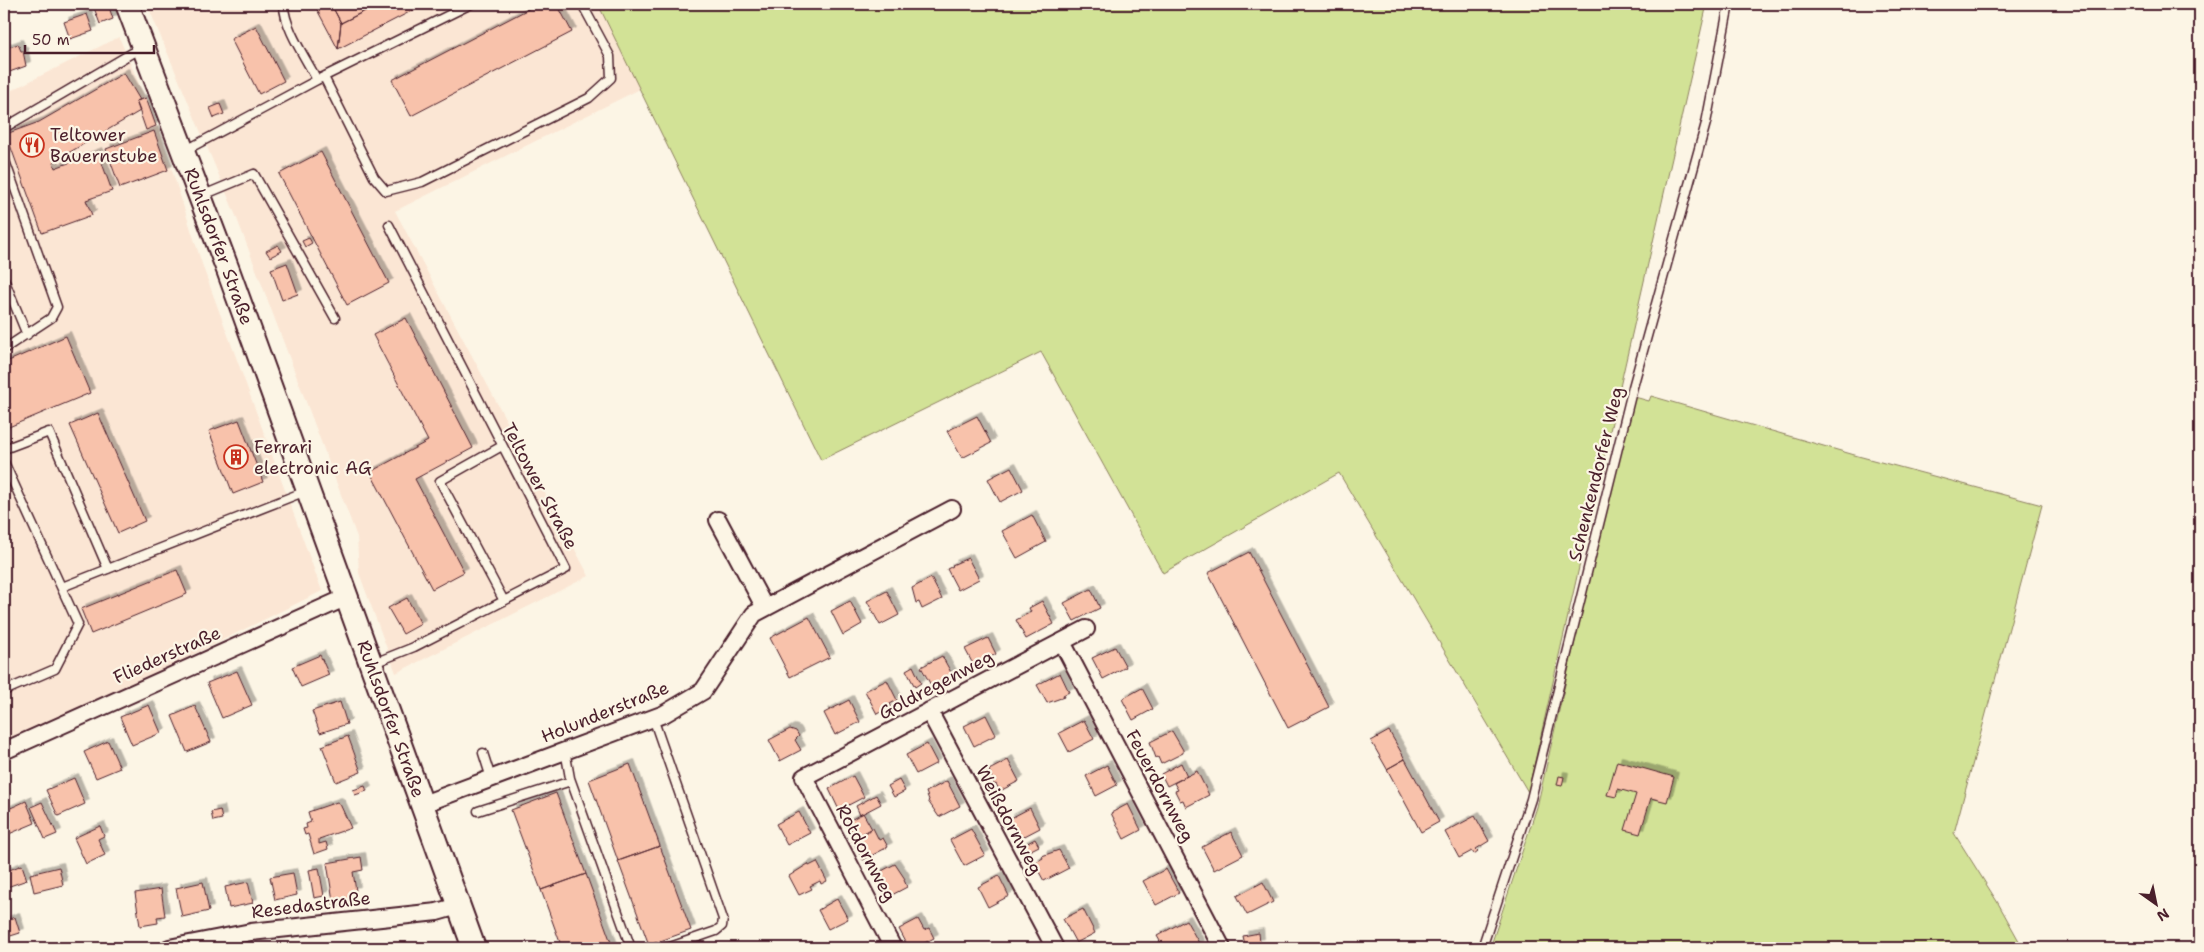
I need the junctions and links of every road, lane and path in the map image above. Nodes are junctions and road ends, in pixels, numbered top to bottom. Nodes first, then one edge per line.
1 (126, 4) edge
2 (284, 4) edge
3 (471, 4) edge
4 (582, 4) edge
5 (1729, 4) edge
6 (132, 53) dead end
7 (320, 79) junction
8 (4, 128) edge
9 (183, 151) junction
10 (4, 158) edge
11 (199, 196) junction
12 (389, 225) dead end
13 (4, 279) edge
14 (335, 318) dead end
15 (27, 335) junction
16 (4, 349) edge
17 (502, 446) junction
18 (4, 449) edge
19 (4, 462) edge
20 (308, 490) junction
21 (952, 509) dead end
22 (718, 520) dead end
23 (108, 569) junction
24 (62, 587) junction
25 (346, 597) junction
26 (504, 601) junction
27 (764, 608) junction
28 (1086, 629) dead end
29 (1062, 642) junction
30 (372, 664) junction
31 (4, 691) edge
32 (929, 711) junction
33 (652, 718) junction
34 (565, 750) junction
35 (4, 751) edge
36 (483, 753) dead end
37 (804, 777) joint
38 (491, 778) junction
39 (571, 781) junction
40 (423, 804) junction
41 (478, 811) dead end
42 (458, 906) junction
43 (205, 945) edge
44 (169, 948) edge
45 (474, 948) edge
46 (631, 948) edge
47 (667, 948) edge
48 (893, 948) edge
49 (1054, 948) edge
50 (1222, 948) edge
51 (1482, 948) edge

1 - 9 main road, Ruhlsdorfer Straße
2 - 7 lane
3 - 7 lane
4 - 7 lane
5 - 51 lane, Schenkendorfer Weg
6 - 8 lane
7 - 9 lane
9 - 11 main road, Ruhlsdorfer Straße
10 - 15 lane
11 - 14 lane
11 - 20 main road, Ruhlsdorfer Straße
12 - 17 lane, Teltower Straße
13 - 15 lane
15 - 16 lane
17 - 26 lane
17 - 26 lane, Teltower Straße
18 - 23 lane
19 - 24 lane
20 - 23 lane
20 - 25 main road, Ruhlsdorfer Straße
21 - 27 street, Holunderstraße
22 - 27 street
23 - 24 lane
24 - 31 lane
25 - 30 main road, Ruhlsdorfer Straße
25 - 35 street, Fliederstraße
26 - 30 lane, Teltower Straße
27 - 33 street, Holunderstraße
28 - 29 street, Goldregenweg
29 - 32 street, Goldregenweg
29 - 50 street, Feuerdornweg
30 - 40 main road, Ruhlsdorfer Straße
32 - 37 street, Goldregenweg
32 - 49 street, Weißdornweg
33 - 34 street, Holunderstraße
33 - 47 lane
34 - 38 street, Holunderstraße
34 - 39 lane
36 - 38 lane
37 - 48 street, Rotdornweg
38 - 40 street, Holunderstraße
39 - 41 lane
39 - 46 lane
40 - 42 main road, Ruhlsdorfer Straße
42 - 43 street, Resedastraße
42 - 45 main road, Ruhlsdorfer Straße
43 - 44 street, Resedastraße

